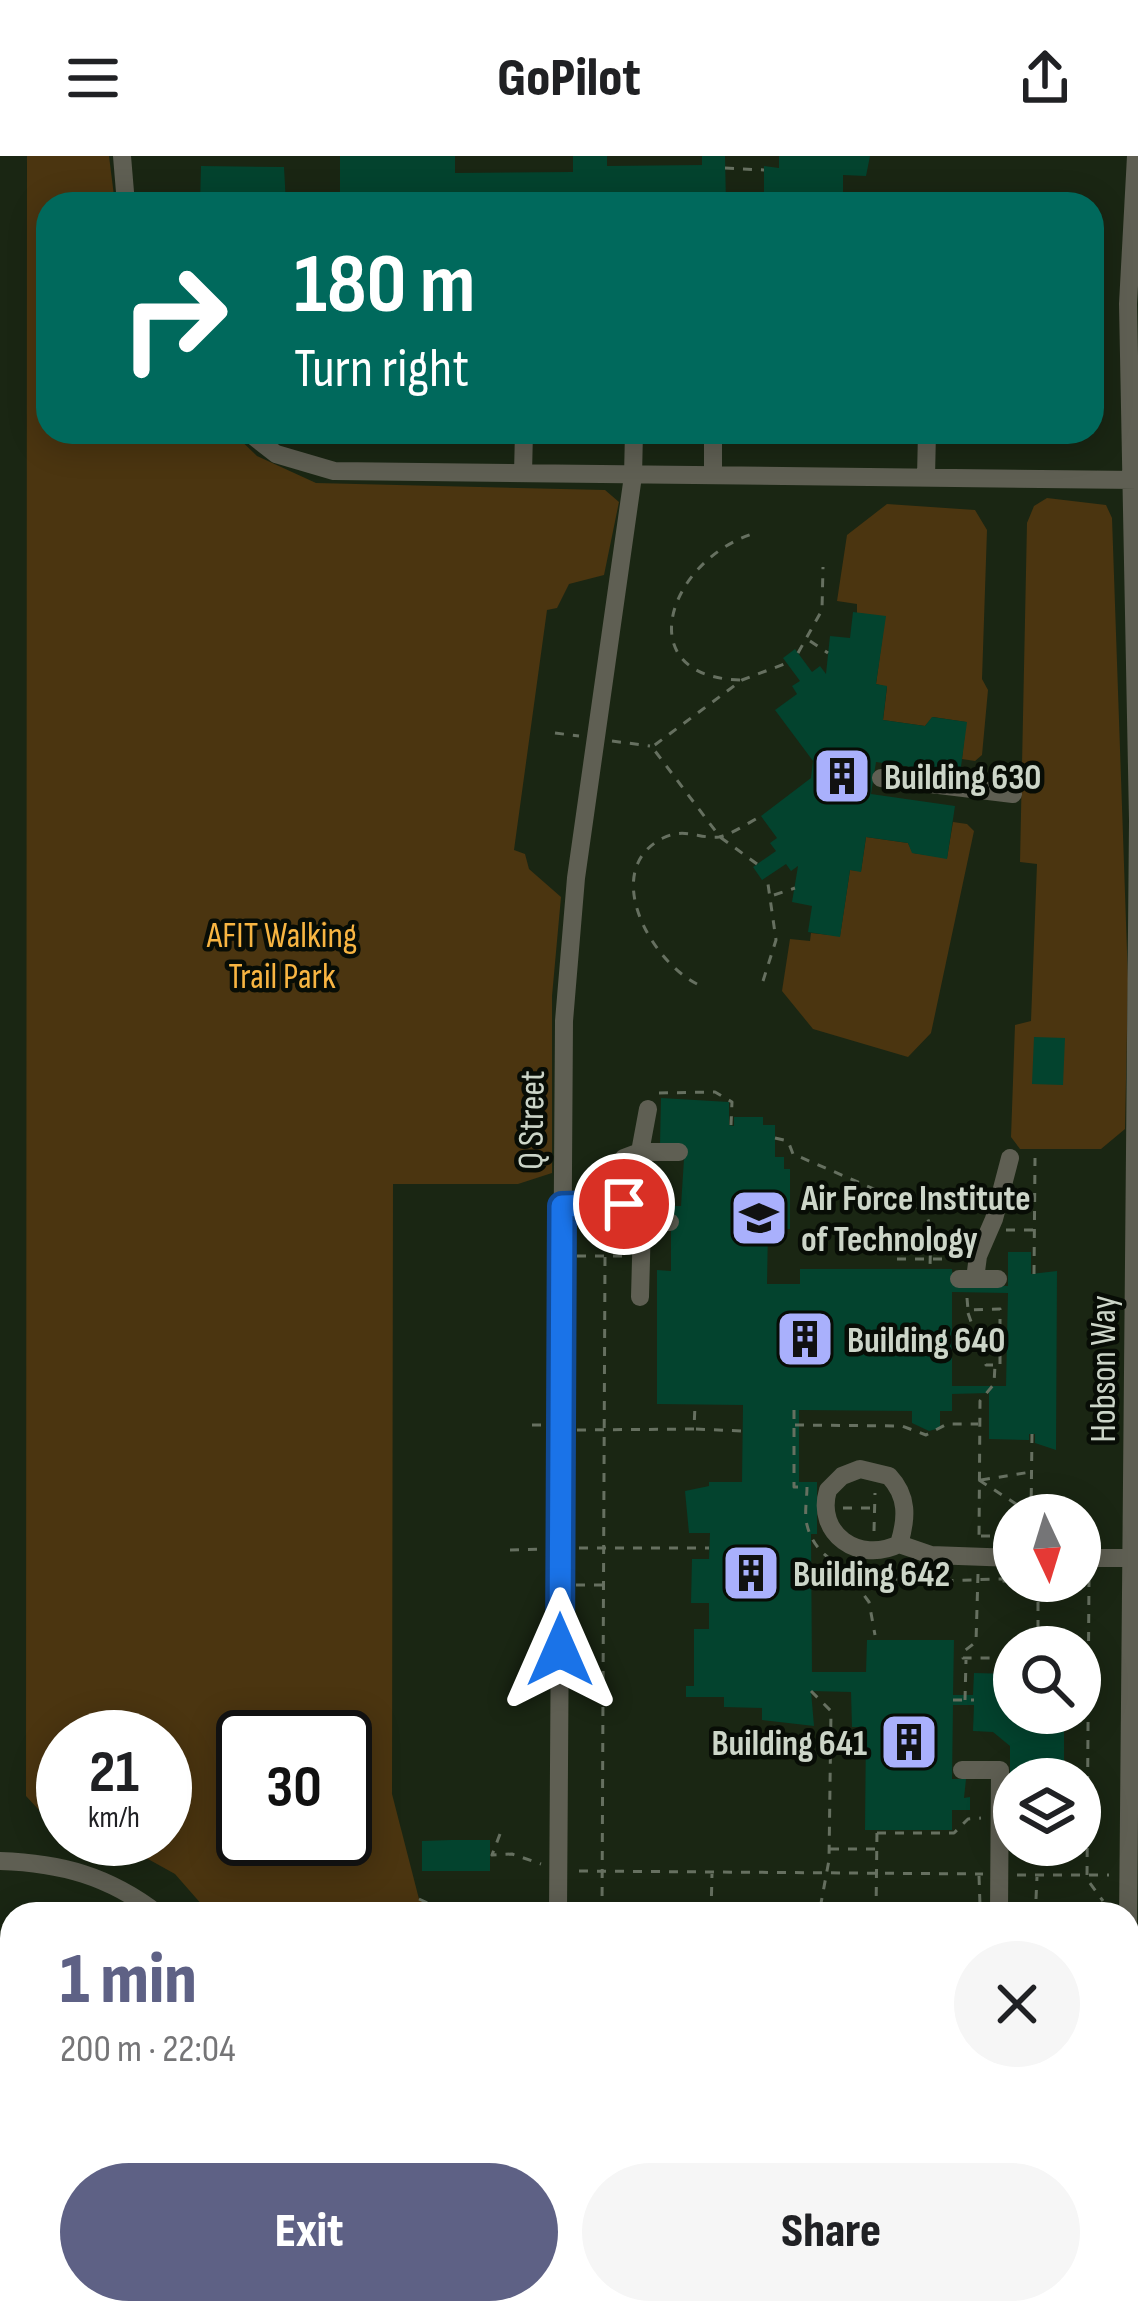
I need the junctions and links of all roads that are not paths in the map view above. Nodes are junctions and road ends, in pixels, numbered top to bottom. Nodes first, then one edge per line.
1 (122, 156) edge
2 (1136, 156) edge
3 (125, 192) edge
4 (263, 444) edge
5 (524, 444) edge
6 (634, 444) edge
7 (713, 444) edge
8 (927, 444) edge
9 (523, 473) junction
10 (633, 476) junction
11 (713, 476) junction
12 (926, 477) junction
13 (1133, 480) edge
14 (881, 778) dead end
15 (1012, 794) dead end
16 (1138, 821) edge
17 (652, 1118) dead end
18 (640, 1152) junction
19 (679, 1153) dead end
20 (1010, 1158) dead end
21 (1137, 1160) edge
22 (611, 1205) junction
23 (562, 1206) junction
24 (642, 1222) junction
25 (670, 1222) dead end
26 (998, 1279) dead end
27 (640, 1297) dead end
28 (898, 1544) junction
29 (993, 1557) edge
30 (1101, 1558) edge
31 (1134, 1558) junction
32 (962, 1770) dead end
33 (0, 1861) edge
34 (139, 1902) edge
35 (558, 1902) edge
36 (996, 1902) edge
37 (1128, 1902) edge

1 - 3 street
2 - 13 street, Hobson Way
4 - 9 street
5 - 9 street
6 - 10 street, Q Street
7 - 11 street
8 - 12 street
9 - 10 street
10 - 11 street
10 - 23 street, Q Street
11 - 12 street
12 - 13 street
13 - 16 street, Hobson Way
14 - 15 street
16 - 21 street, Hobson Way
17 - 18 street
18 - 19 street
18 - 22 street
20 - 26 street
21 - 31 street, Hobson Way
22 - 23 street
22 - 24 street
23 - 35 street, Q Street
24 - 25 street
24 - 27 street
28 - 28 street
28 - 29 street
30 - 31 street
31 - 37 street, Hobson Way
32 - 36 street
33 - 34 street

